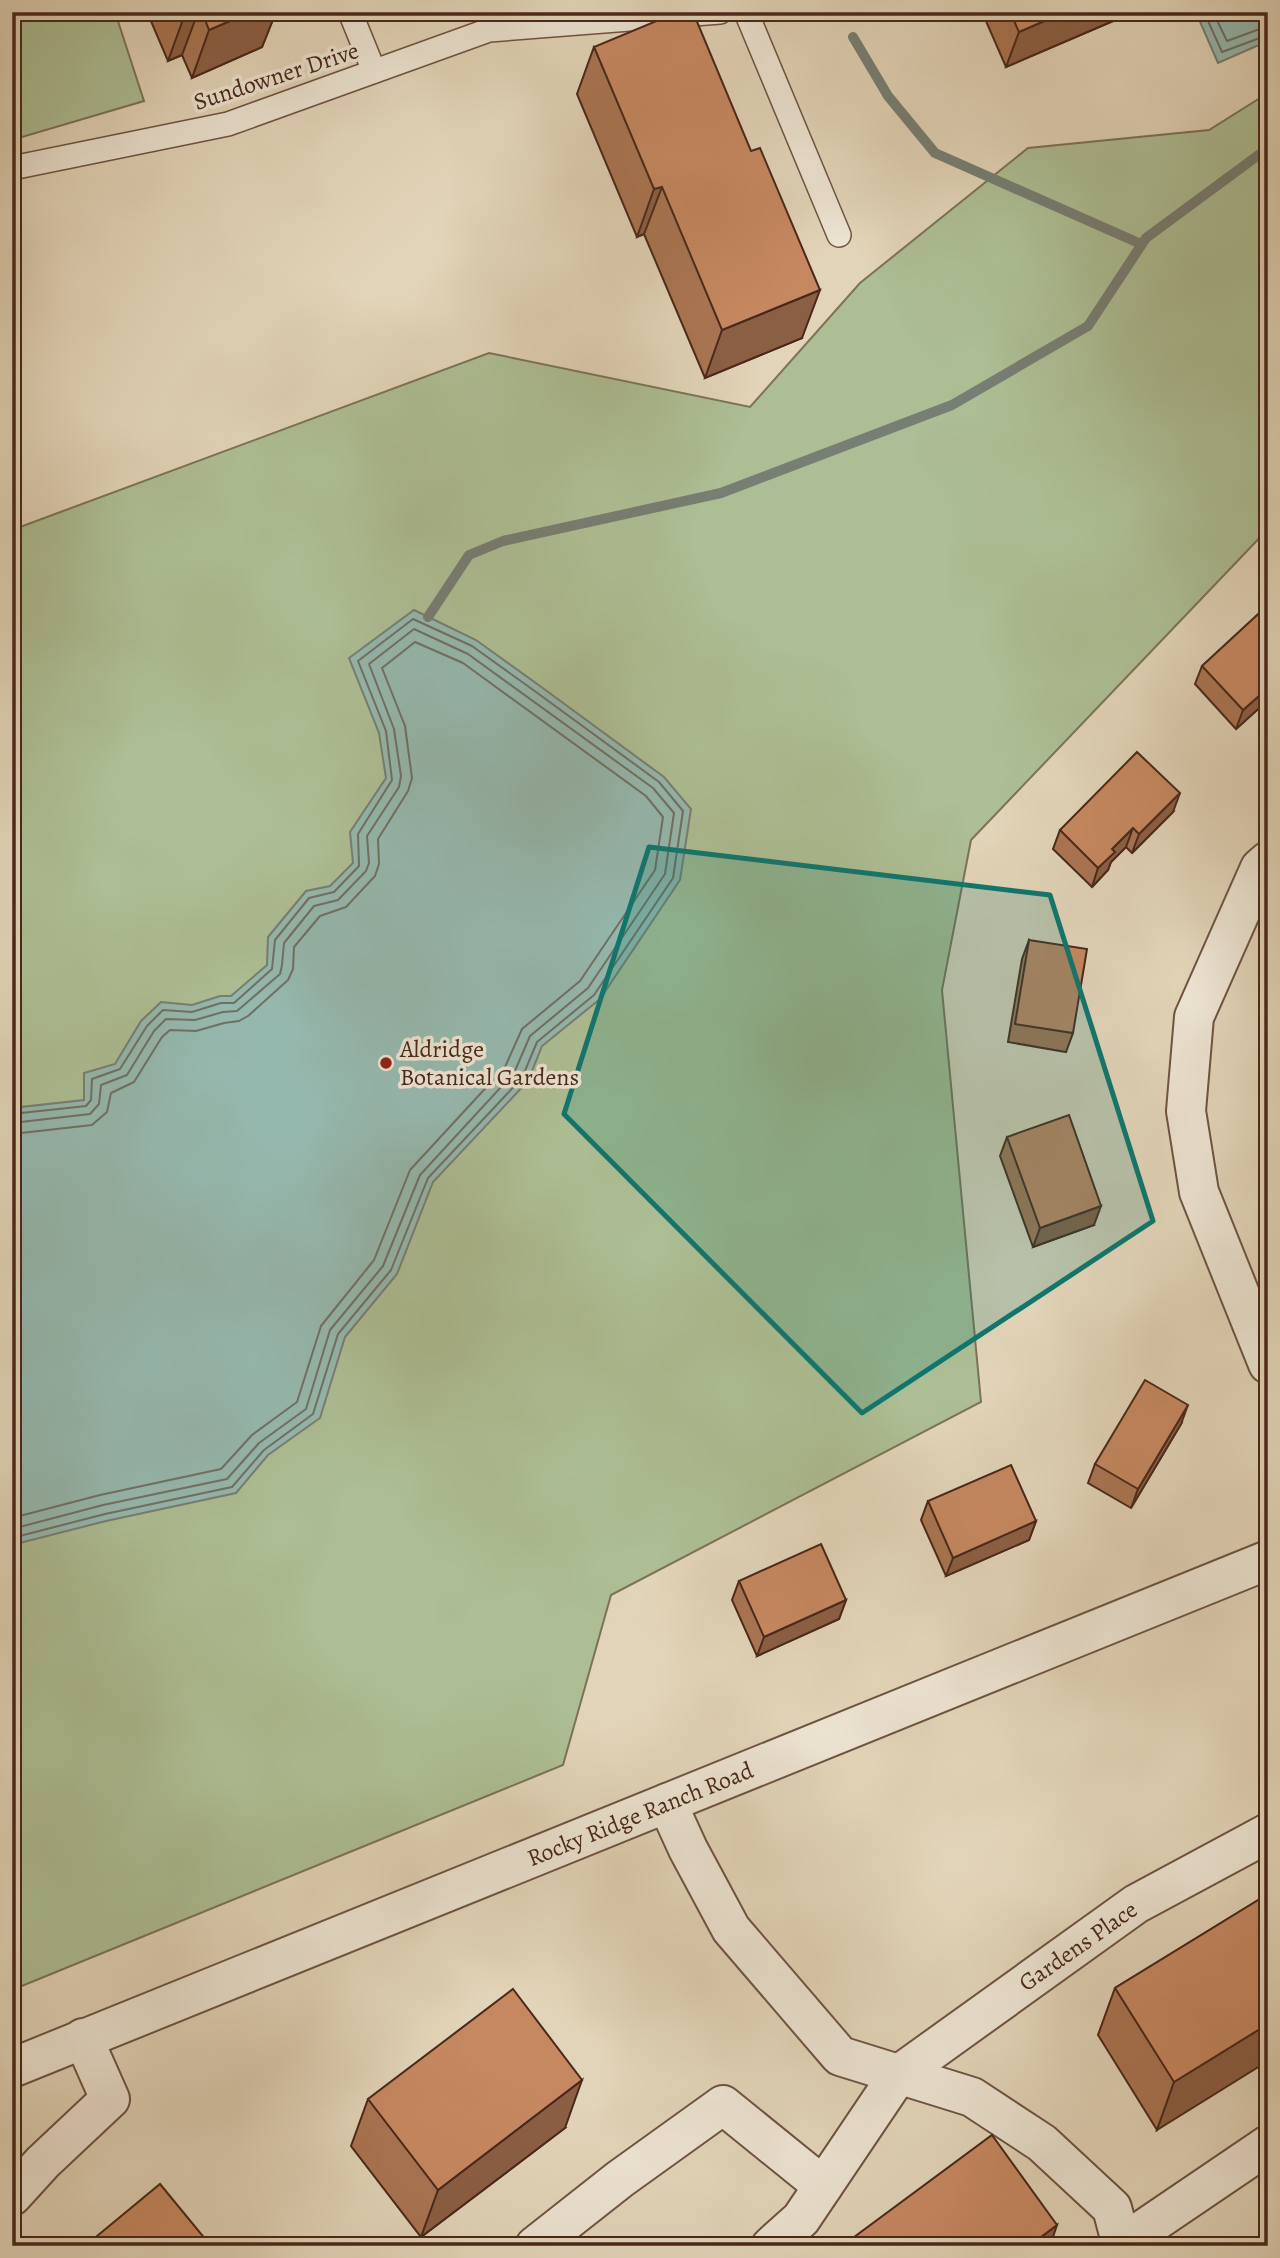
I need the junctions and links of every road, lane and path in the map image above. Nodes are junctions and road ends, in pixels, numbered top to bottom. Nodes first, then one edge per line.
1 (350, 12) edge
2 (720, 12) edge
3 (746, 12) edge
4 (374, 71) junction
5 (12, 168) edge
6 (839, 235) dead end
7 (1268, 861) edge
8 (1268, 1364) edge
9 (1268, 1560) edge
10 (667, 1803) junction
11 (1268, 1833) edge
12 (83, 2038) junction
13 (12, 2068) edge
14 (898, 2075) junction
15 (1268, 2145) edge
16 (823, 2186) junction
17 (12, 2196) edge
18 (1122, 2245) edge
19 (536, 2246) edge
20 (771, 2246) edge

1 - 4 lane
2 - 4 lane, Sundowner Drive
3 - 6 lane
4 - 5 lane, Sundowner Drive
7 - 8 street
9 - 10 street, Rocky Ridge Ranch Road
10 - 12 street, Rocky Ridge Ranch Road
10 - 14 street
11 - 14 street, Gardens Place
12 - 13 street, Rocky Ridge Ranch Road
12 - 17 street
14 - 16 street, Gardens Place
14 - 18 street
15 - 18 street
16 - 19 street
16 - 20 street, Gardens Place

